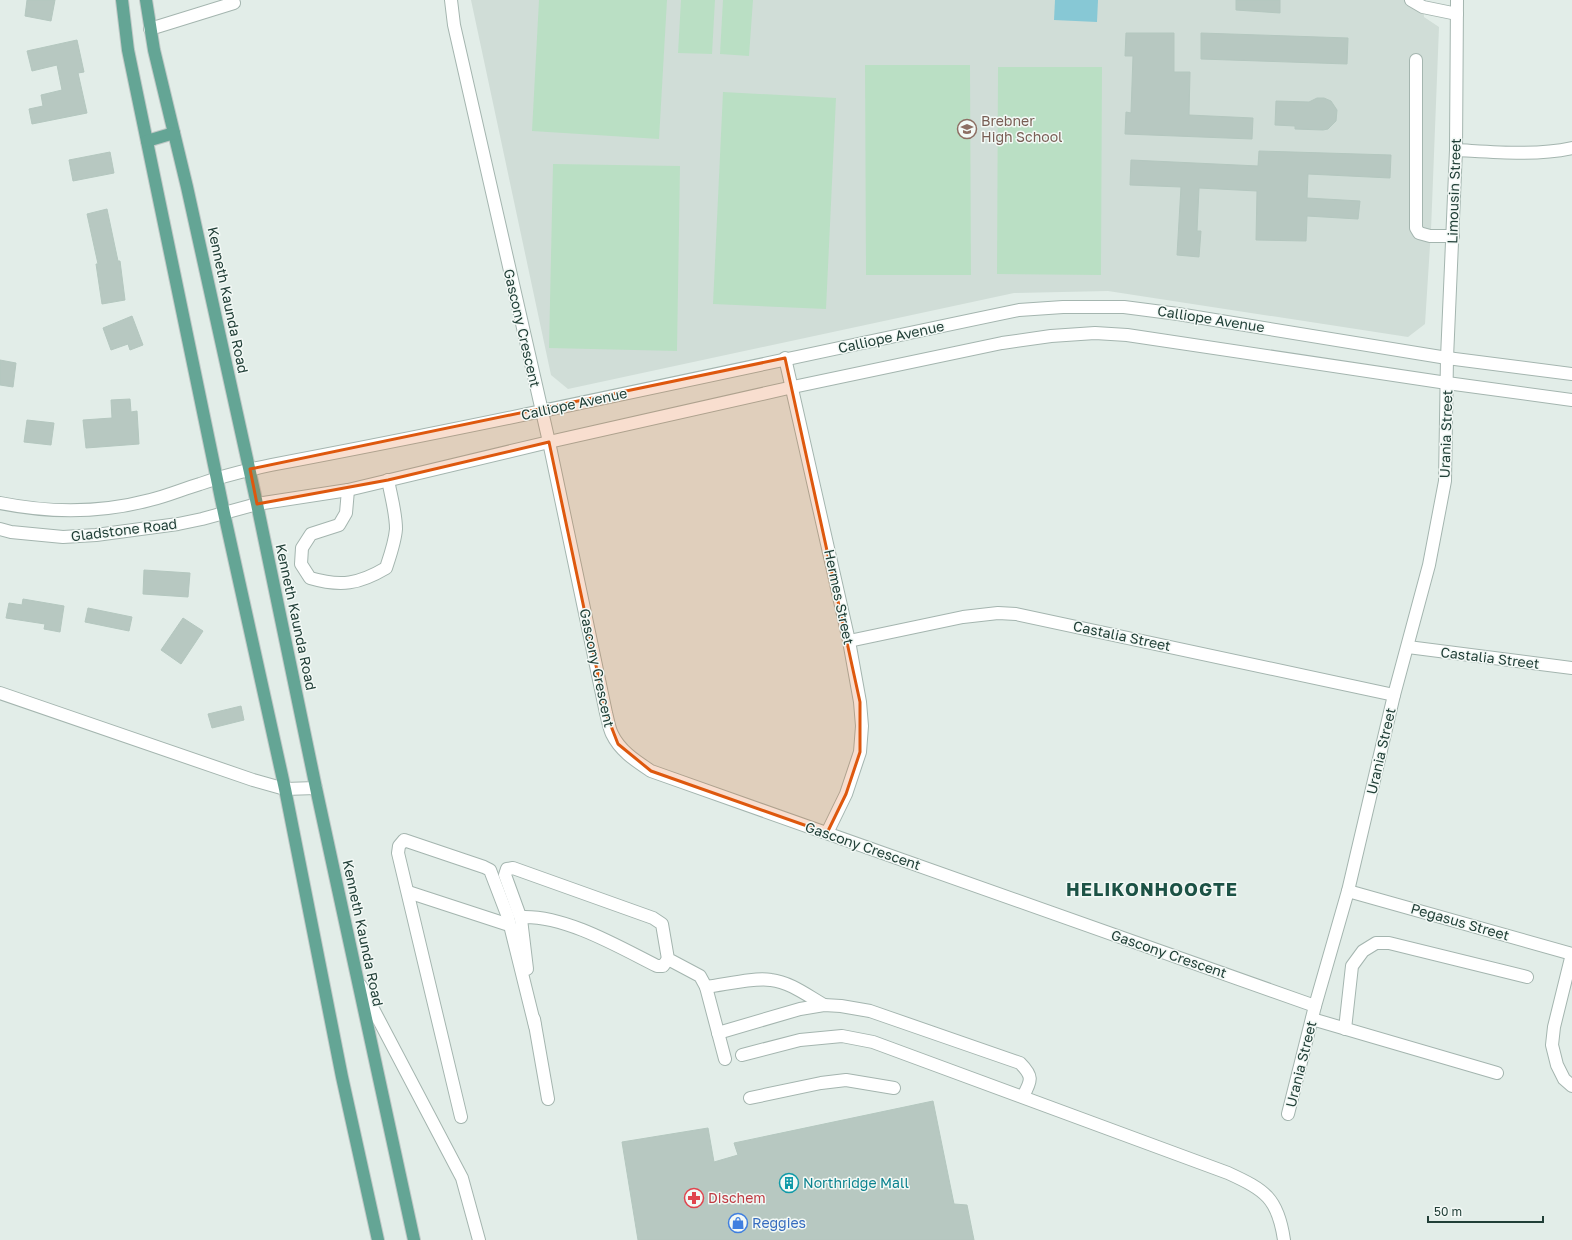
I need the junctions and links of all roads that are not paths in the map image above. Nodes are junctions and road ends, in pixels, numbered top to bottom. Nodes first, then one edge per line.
1 (122, 0) edge
2 (146, 0) edge
3 (451, 0) edge
4 (1411, 0) edge
5 (1457, 0) edge
6 (234, 3) dead end
7 (1457, 14) junction
8 (150, 29) junction
9 (1416, 60) dead end
10 (174, 133) junction
11 (147, 141) junction
12 (1572, 148) edge
13 (1456, 150) junction
14 (1453, 236) junction
15 (785, 358) junction
16 (1448, 358) junction
17 (1572, 374) edge
18 (1447, 383) junction
19 (793, 387) junction
20 (1572, 400) edge
21 (541, 411) junction
22 (549, 442) junction
23 (250, 469) junction
24 (216, 479) junction
25 (388, 480) junction
26 (348, 490) junction
27 (0, 503) edge
28 (257, 504) junction
29 (224, 513) junction
30 (0, 529) edge
31 (849, 641) junction
32 (1408, 647) junction
33 (1572, 668) edge
34 (0, 693) edge
35 (1394, 695) junction
36 (316, 788) junction
37 (284, 789) junction
38 (827, 833) junction
39 (1348, 891) junction
40 (408, 892) junction
41 (521, 919) junction
42 (508, 921) junction
43 (1572, 954) edge
44 (668, 959) junction
45 (1527, 977) dead end
46 (358, 982) junction
47 (706, 987) junction
48 (824, 1005) junction
49 (1315, 1006) junction
50 (1312, 1020) junction
51 (535, 1026) junction
52 (1345, 1029) junction
53 (718, 1033) junction
54 (742, 1055) dead end
55 (725, 1059) dead end
56 (1497, 1073) dead end
57 (1572, 1086) edge
58 (894, 1088) dead end
59 (1023, 1096) junction
60 (750, 1098) dead end
61 (548, 1099) dead end
62 (1288, 1114) dead end
63 (461, 1116) dead end
64 (378, 1240) edge
65 (414, 1240) edge
66 (479, 1240) edge
67 (1284, 1240) edge

1 - 11 main road
2 - 8 main road, Kenneth Kaunda Road
3 - 21 street, Gascony Crescent
4 - 7 street
5 - 7 street, Limousin Street
6 - 8 street
7 - 13 street, Limousin Street
8 - 10 main road, Kenneth Kaunda Road
9 - 14 street
10 - 11 main road
10 - 23 main road, Kenneth Kaunda Road
11 - 24 main road
12 - 13 street
13 - 14 street, Limousin Street
14 - 16 street, Limousin Street
15 - 16 street, Calliope Avenue
15 - 19 street, Hermes Street
15 - 21 street, Calliope Avenue
16 - 17 street, Calliope Avenue
16 - 18 street, Limousin Street
18 - 19 street, Calliope Avenue
18 - 20 street, Calliope Avenue
18 - 32 street, Urania Street
19 - 22 street, Calliope Avenue
19 - 31 street, Hermes Street
21 - 22 street, Gascony Crescent
21 - 23 street, Calliope Avenue
22 - 25 street, Calliope Avenue
22 - 38 street, Gascony Crescent
23 - 24 street, Calliope Avenue
23 - 28 main road, Kenneth Kaunda Road
24 - 27 street, Gladstone Road
24 - 29 main road
25 - 26 street, Calliope Avenue
25 - 26 street
26 - 28 street, Calliope Avenue
28 - 29 street, Calliope Avenue
28 - 36 main road, Kenneth Kaunda Road
29 - 30 street, Gladstone Road
29 - 37 main road
31 - 35 street, Castalia Street
31 - 38 street, Hermes Street
32 - 33 street, Castalia Street
32 - 35 street, Urania Street
34 - 37 street
35 - 39 street, Urania Street
36 - 37 street
36 - 46 main road, Kenneth Kaunda Road
37 - 64 main road
38 - 49 street, Gascony Crescent
39 - 43 street, Pegasus Street
39 - 49 street, Urania Street
40 - 42 street
40 - 42 street
40 - 63 street
41 - 44 street
41 - 44 street
41 - 51 street
42 - 51 street
43 - 57 street
44 - 47 street
45 - 52 street
46 - 65 main road, Kenneth Kaunda Road
46 - 66 street
47 - 48 street
47 - 53 street
48 - 53 street
48 - 59 street
49 - 50 street, Urania Street
50 - 52 street
50 - 62 street, Urania Street
51 - 61 street
52 - 56 street
53 - 55 street
54 - 59 street
58 - 60 street
59 - 67 street

